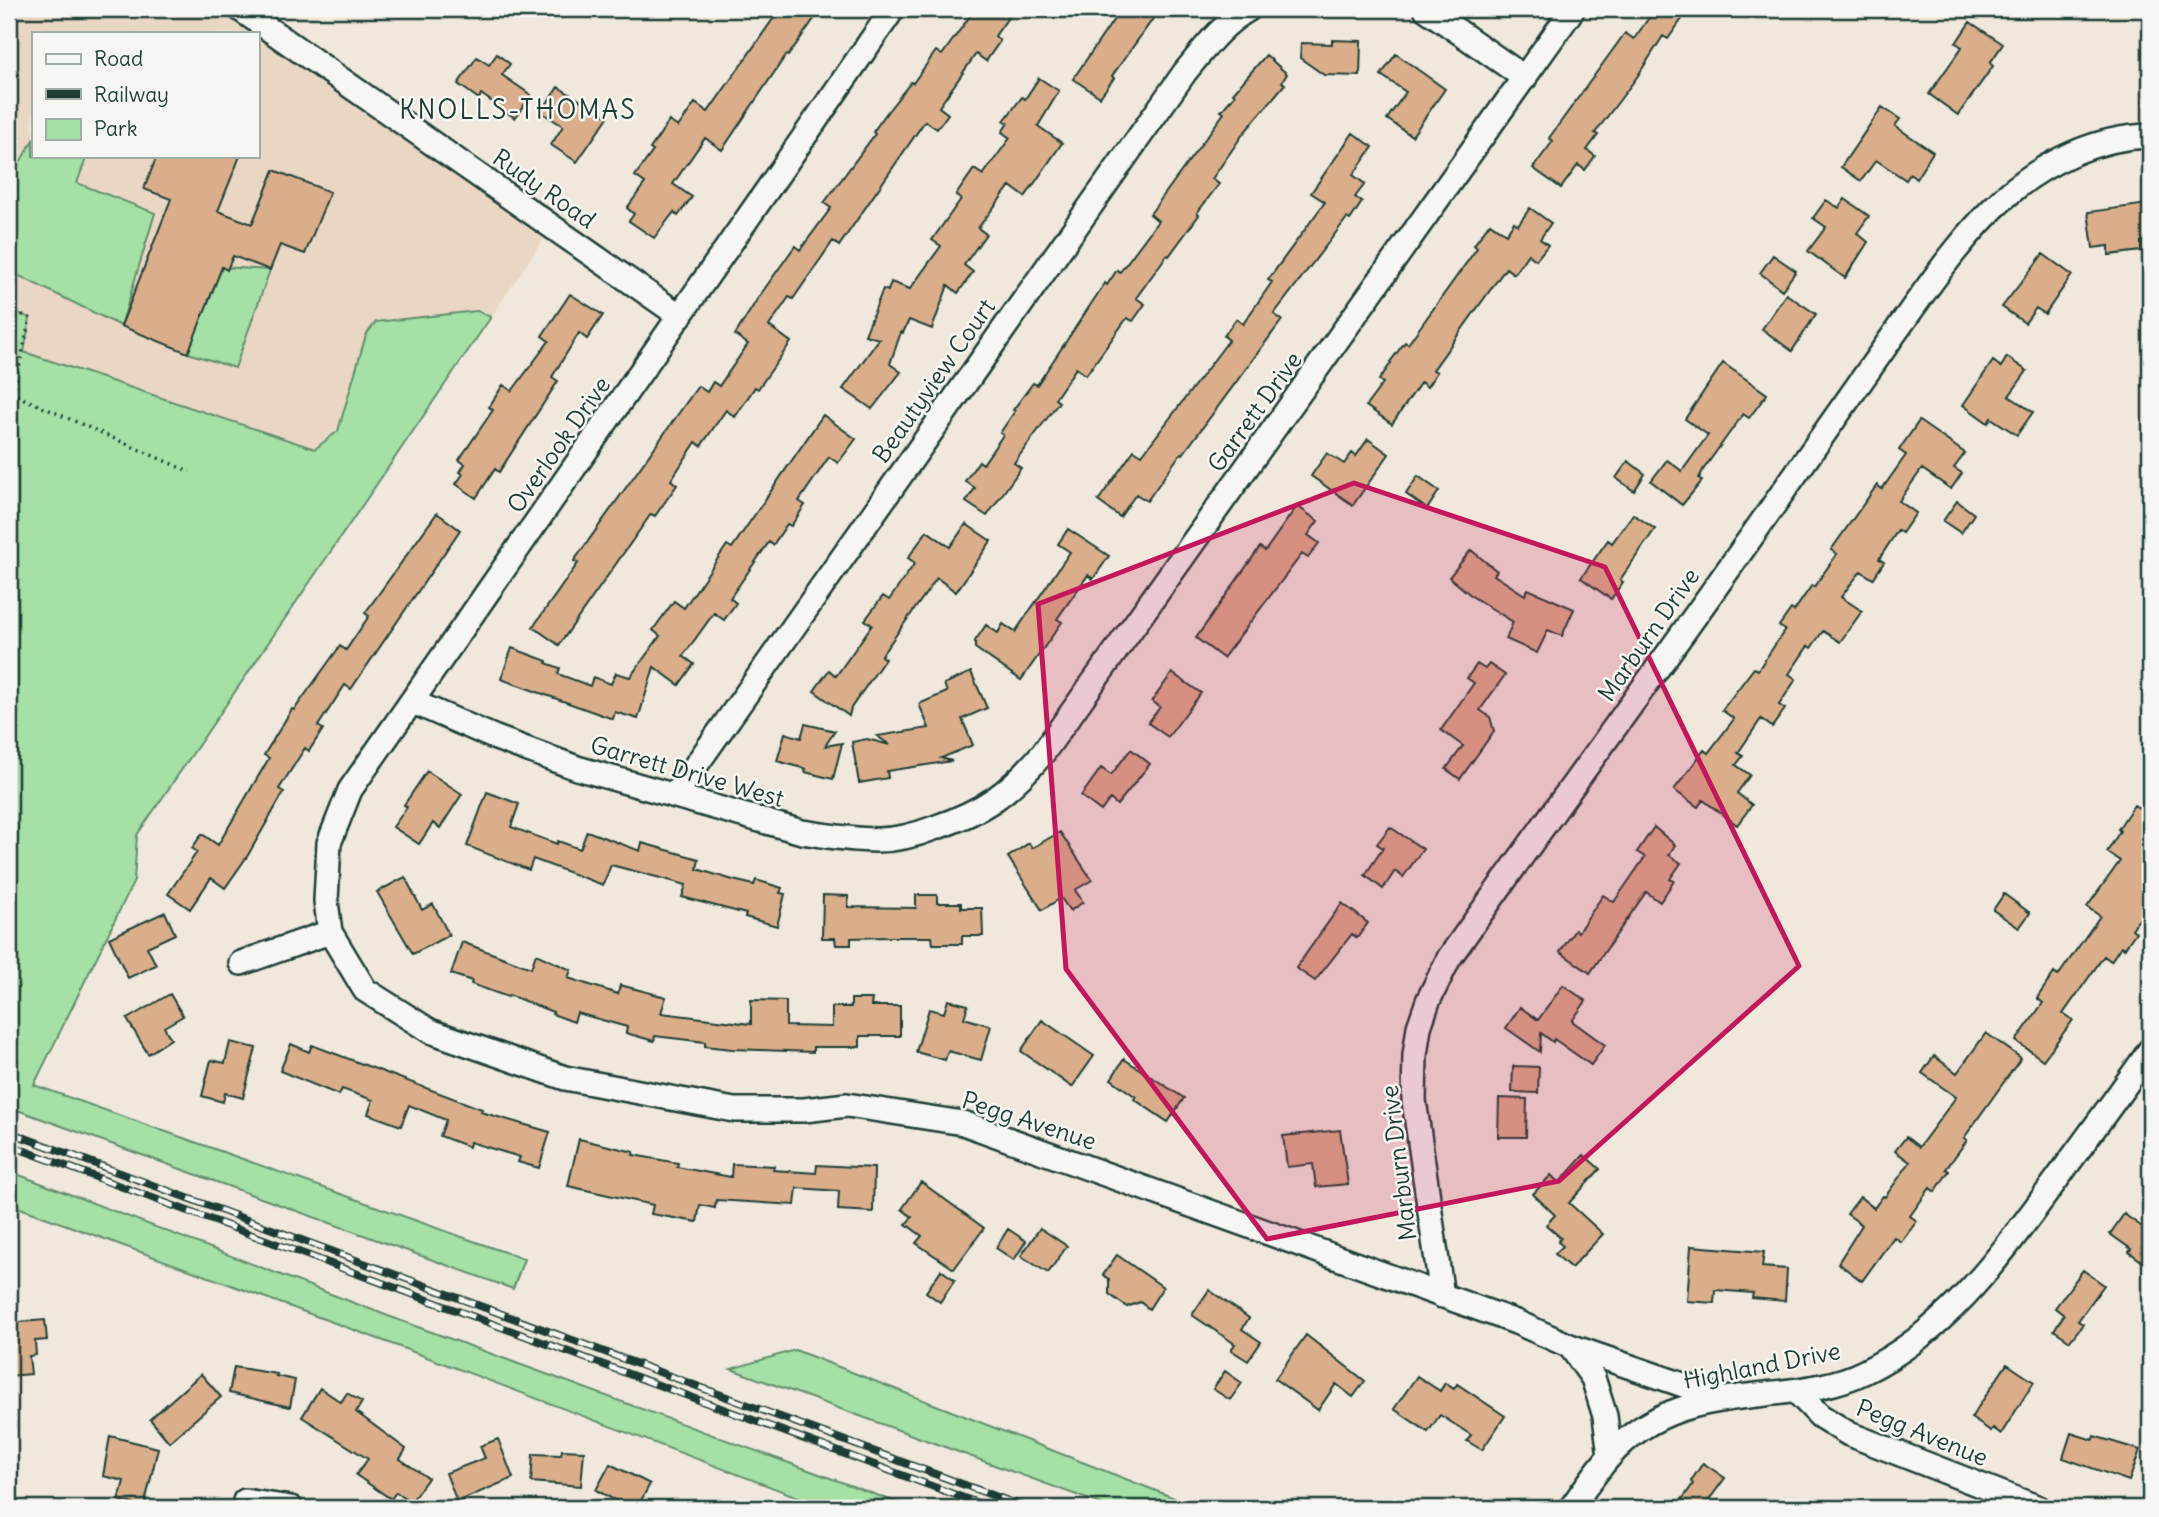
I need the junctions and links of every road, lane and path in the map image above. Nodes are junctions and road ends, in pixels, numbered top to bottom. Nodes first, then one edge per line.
1 (240, 9) edge
2 (893, 9) edge
3 (1249, 9) edge
4 (1426, 9) edge
5 (1573, 9) edge
6 (1525, 78) junction
7 (2150, 136) edge
8 (9, 309) edge
9 (680, 316) junction
10 (190, 472) dead end
11 (412, 702) junction
12 (675, 795) junction
13 (955, 821) joint
14 (331, 932) junction
15 (241, 963) dead end
16 (2150, 1050) edge
17 (1442, 1296) junction
18 (1570, 1346) junction
19 (1796, 1391) junction
20 (1721, 1398) junction
21 (1610, 1456) junction
22 (245, 1501) dead end
23 (291, 1508) edge
24 (1571, 1508) edge
25 (2039, 1508) edge

1 - 9 street, Rudy Road
2 - 9 street, Overlook Drive
3 - 12 street, Beautyview Court
4 - 6 street
5 - 6 street, Garrett Drive
6 - 13 street, Garrett Drive
7 - 17 street, Marburn Drive
8 - 10 path
9 - 11 street, Overlook Drive
11 - 12 street, Garrett Drive West
11 - 14 street, Overlook Drive
12 - 13 street, Garrett Drive West
14 - 15 street
14 - 17 street, Pegg Avenue
16 - 19 street, Highland Drive
17 - 18 street, Pegg Avenue
18 - 20 street, Pegg Avenue
18 - 21 street
19 - 20 street, Highland Drive
19 - 25 street, Pegg Avenue
20 - 21 street, Highland Drive
21 - 24 street, Highland Drive
22 - 23 street

